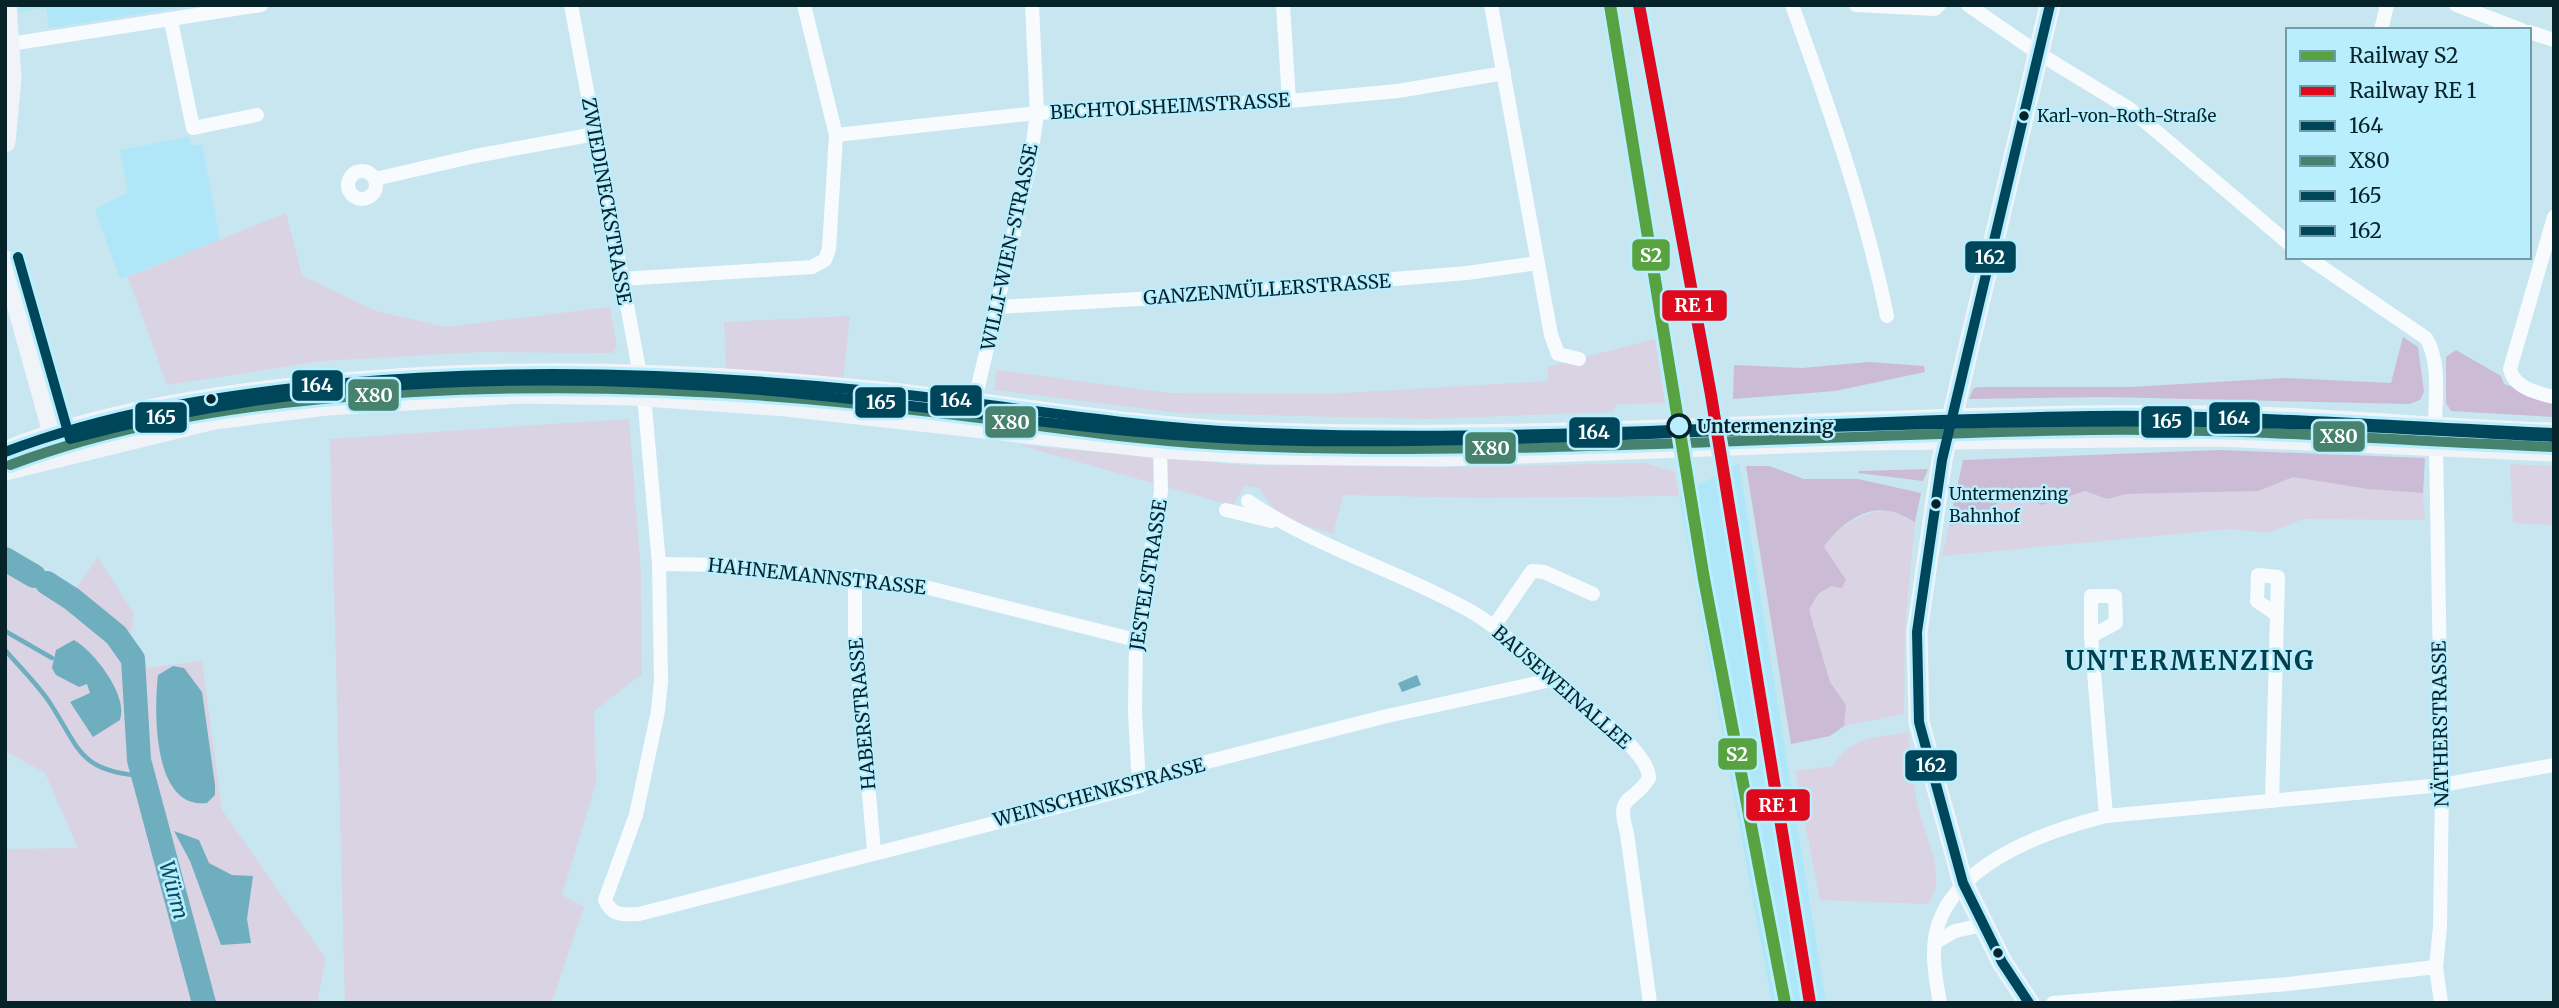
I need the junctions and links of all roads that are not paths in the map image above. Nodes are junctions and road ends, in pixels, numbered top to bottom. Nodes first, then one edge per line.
1 (6, 5) edge
2 (261, 5) edge
3 (571, 5) edge
4 (804, 5) edge
5 (1032, 5) edge
6 (1283, 5) edge
7 (1491, 5) edge
8 (1792, 5) edge
9 (1856, 5) edge
10 (1939, 5) edge
11 (1968, 5) edge
12 (2050, 5) edge
13 (2387, 5) edge
14 (2456, 5) edge
15 (171, 21) junction
16 (2381, 28) edge
17 (2517, 28) edge
18 (2531, 33) edge
19 (2554, 40) edge
20 (10, 44) junction
21 (2038, 53) junction
22 (1504, 73) junction
23 (1289, 101) junction
24 (1037, 113) junction
25 (257, 115) dead end
26 (596, 134) junction
27 (835, 135) junction
28 (5, 142) edge
29 (375, 179) dead end
30 (2554, 216) edge
31 (2286, 241) edge
32 (2315, 260) edge
33 (5, 261) edge
34 (1537, 263) junction
35 (622, 279) junction
36 (997, 307) junction
37 (1886, 316) dead end
38 (1579, 359) dead end
39 (639, 374) junction
40 (643, 396) junction
41 (2554, 397) edge
42 (974, 404) junction
43 (54, 433) junction
44 (2554, 433) edge
45 (2435, 436) junction
46 (1160, 448) junction
47 (2554, 451) edge
48 (5, 452) edge
49 (60, 456) junction
50 (5, 470) edge
51 (1248, 501) dead end
52 (1226, 510) dead end
53 (1283, 524) junction
54 (659, 564) junction
55 (855, 576) junction
56 (1593, 594) dead end
57 (2276, 614) dead end
58 (1494, 626) junction
59 (2091, 636) dead end
60 (1136, 640) junction
61 (1551, 680) junction
62 (2554, 765) edge
63 (2442, 785) junction
64 (1139, 786) junction
65 (2272, 801) junction
66 (2106, 816) junction
67 (874, 851) junction
68 (1963, 883) junction
69 (609, 909) joint
70 (1983, 925) junction
71 (1936, 942) junction
72 (2436, 967) junction
73 (1650, 1003) edge
74 (1940, 1003) edge
75 (2029, 1003) edge
76 (2053, 1003) edge
77 (2441, 1003) edge

1 - 20 main road
2 - 15 street
3 - 26 street, ZWIEDINECKSTRASSE
4 - 27 street
5 - 24 street, WILLI-WIEN-STRASSE
6 - 23 street
7 - 22 street
8 - 37 street
9 - 10 street
11 - 21 street
12 - 21 main road
13 - 16 street
14 - 17 street
15 - 20 street
15 - 25 street
18 - 19 street
20 - 28 main road
21 - 31 street
21 - 68 main road
22 - 23 street, BECHTOLSHEIMSTRASSE
22 - 34 street
23 - 24 street, BECHTOLSHEIMSTRASSE
24 - 27 street, BECHTOLSHEIMSTRASSE
24 - 36 street, WILLI-WIEN-STRASSE
26 - 29 street
26 - 35 street, ZWIEDINECKSTRASSE
27 - 35 street
30 - 41 street
32 - 45 street, NÄTHERSTRASSE
33 - 43 main road
34 - 36 street, GANZENMÜLLERSTRASSE
34 - 38 street
35 - 39 street, ZWIEDINECKSTRASSE
36 - 42 street, WILLI-WIEN-STRASSE
39 - 40 street, ZWIEDINECKSTRASSE
39 - 42 main road
39 - 43 main road
40 - 46 main road
40 - 49 main road
40 - 54 street, ZWIEDINECKSTRASSE
42 - 45 main road
43 - 48 main road
43 - 49 main road
44 - 45 main road
45 - 46 main road
45 - 47 main road
45 - 63 street, NÄTHERSTRASSE
46 - 60 street, JESTELSTRASSE
49 - 50 main road
51 - 53 street, BAUSEWEINALLEE
52 - 53 street, BAUSEWEINALLEE
53 - 58 street, BAUSEWEINALLEE
54 - 55 street, HAHNEMANNSTRASSE
54 - 69 street, ZWIEDINECKSTRASSE
55 - 60 street, HAHNEMANNSTRASSE
55 - 67 street, HABERSTRASSE
56 - 58 street
57 - 65 street
58 - 61 street, BAUSEWEINALLEE
59 - 66 street
60 - 64 street, JESTELSTRASSE
61 - 64 street, WEINSCHENKSTRASSE
61 - 73 street, BAUSEWEINALLEE
62 - 63 street
63 - 65 street
63 - 72 street, NÄTHERSTRASSE
64 - 67 street, WEINSCHENKSTRASSE
65 - 66 street
66 - 68 street
67 - 69 street, WEINSCHENKSTRASSE
68 - 70 main road
68 - 71 street
70 - 71 street
70 - 75 main road
71 - 74 street
72 - 76 street
72 - 77 street, NÄTHERSTRASSE

